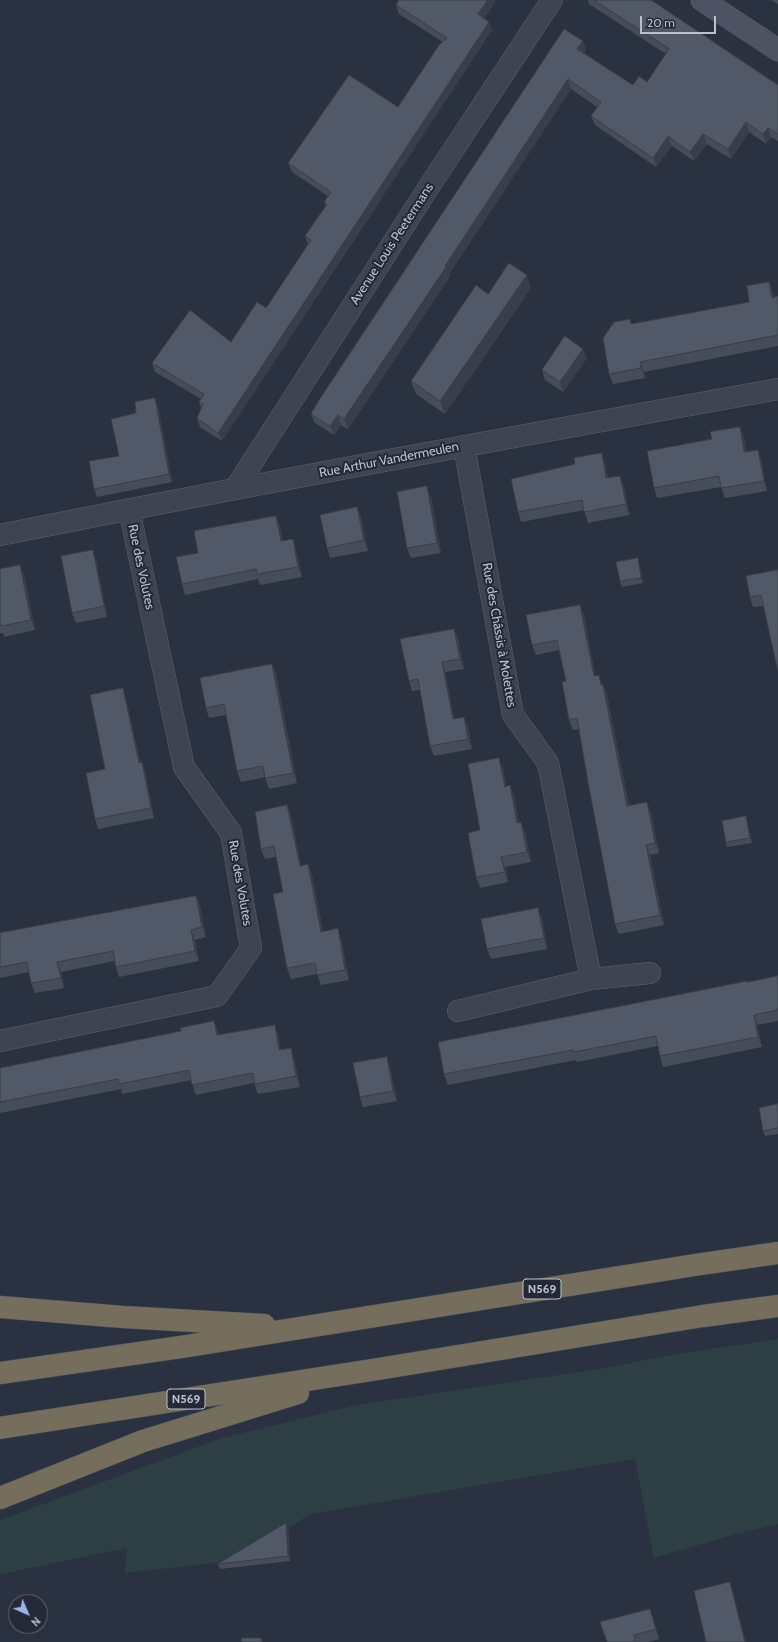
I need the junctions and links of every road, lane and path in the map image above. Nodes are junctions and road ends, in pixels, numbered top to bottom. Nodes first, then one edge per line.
1 (552, 0) edge
2 (702, 0) edge
3 (778, 50) edge
4 (778, 389) edge
5 (464, 446) junction
6 (235, 489) junction
7 (129, 509) junction
8 (0, 535) edge
9 (650, 973) dead end
10 (591, 979) junction
11 (458, 1011) dead end
12 (0, 1041) edge
13 (778, 1253) edge
14 (778, 1306) edge
15 (0, 1307) edge
16 (307, 1327) junction
17 (372, 1370) junction
18 (0, 1373) edge
19 (0, 1428) edge
20 (0, 1498) edge

1 - 6 street, Avenue Louis Peetermans
2 - 3 street
4 - 5 street, Rue Arthur Vandermeulen
5 - 6 street, Rue Arthur Vandermeulen
5 - 10 street, Rue des Châssis à Molettes
6 - 7 street, Rue Arthur Vandermeulen
7 - 8 street, Rue Arthur Vandermeulen
7 - 12 street, Rue des Volutes
9 - 10 street
10 - 11 street
13 - 16 highway, N569
14 - 17 highway, N569
15 - 16 highway
16 - 18 highway, N569
17 - 19 highway, N569
17 - 20 highway

